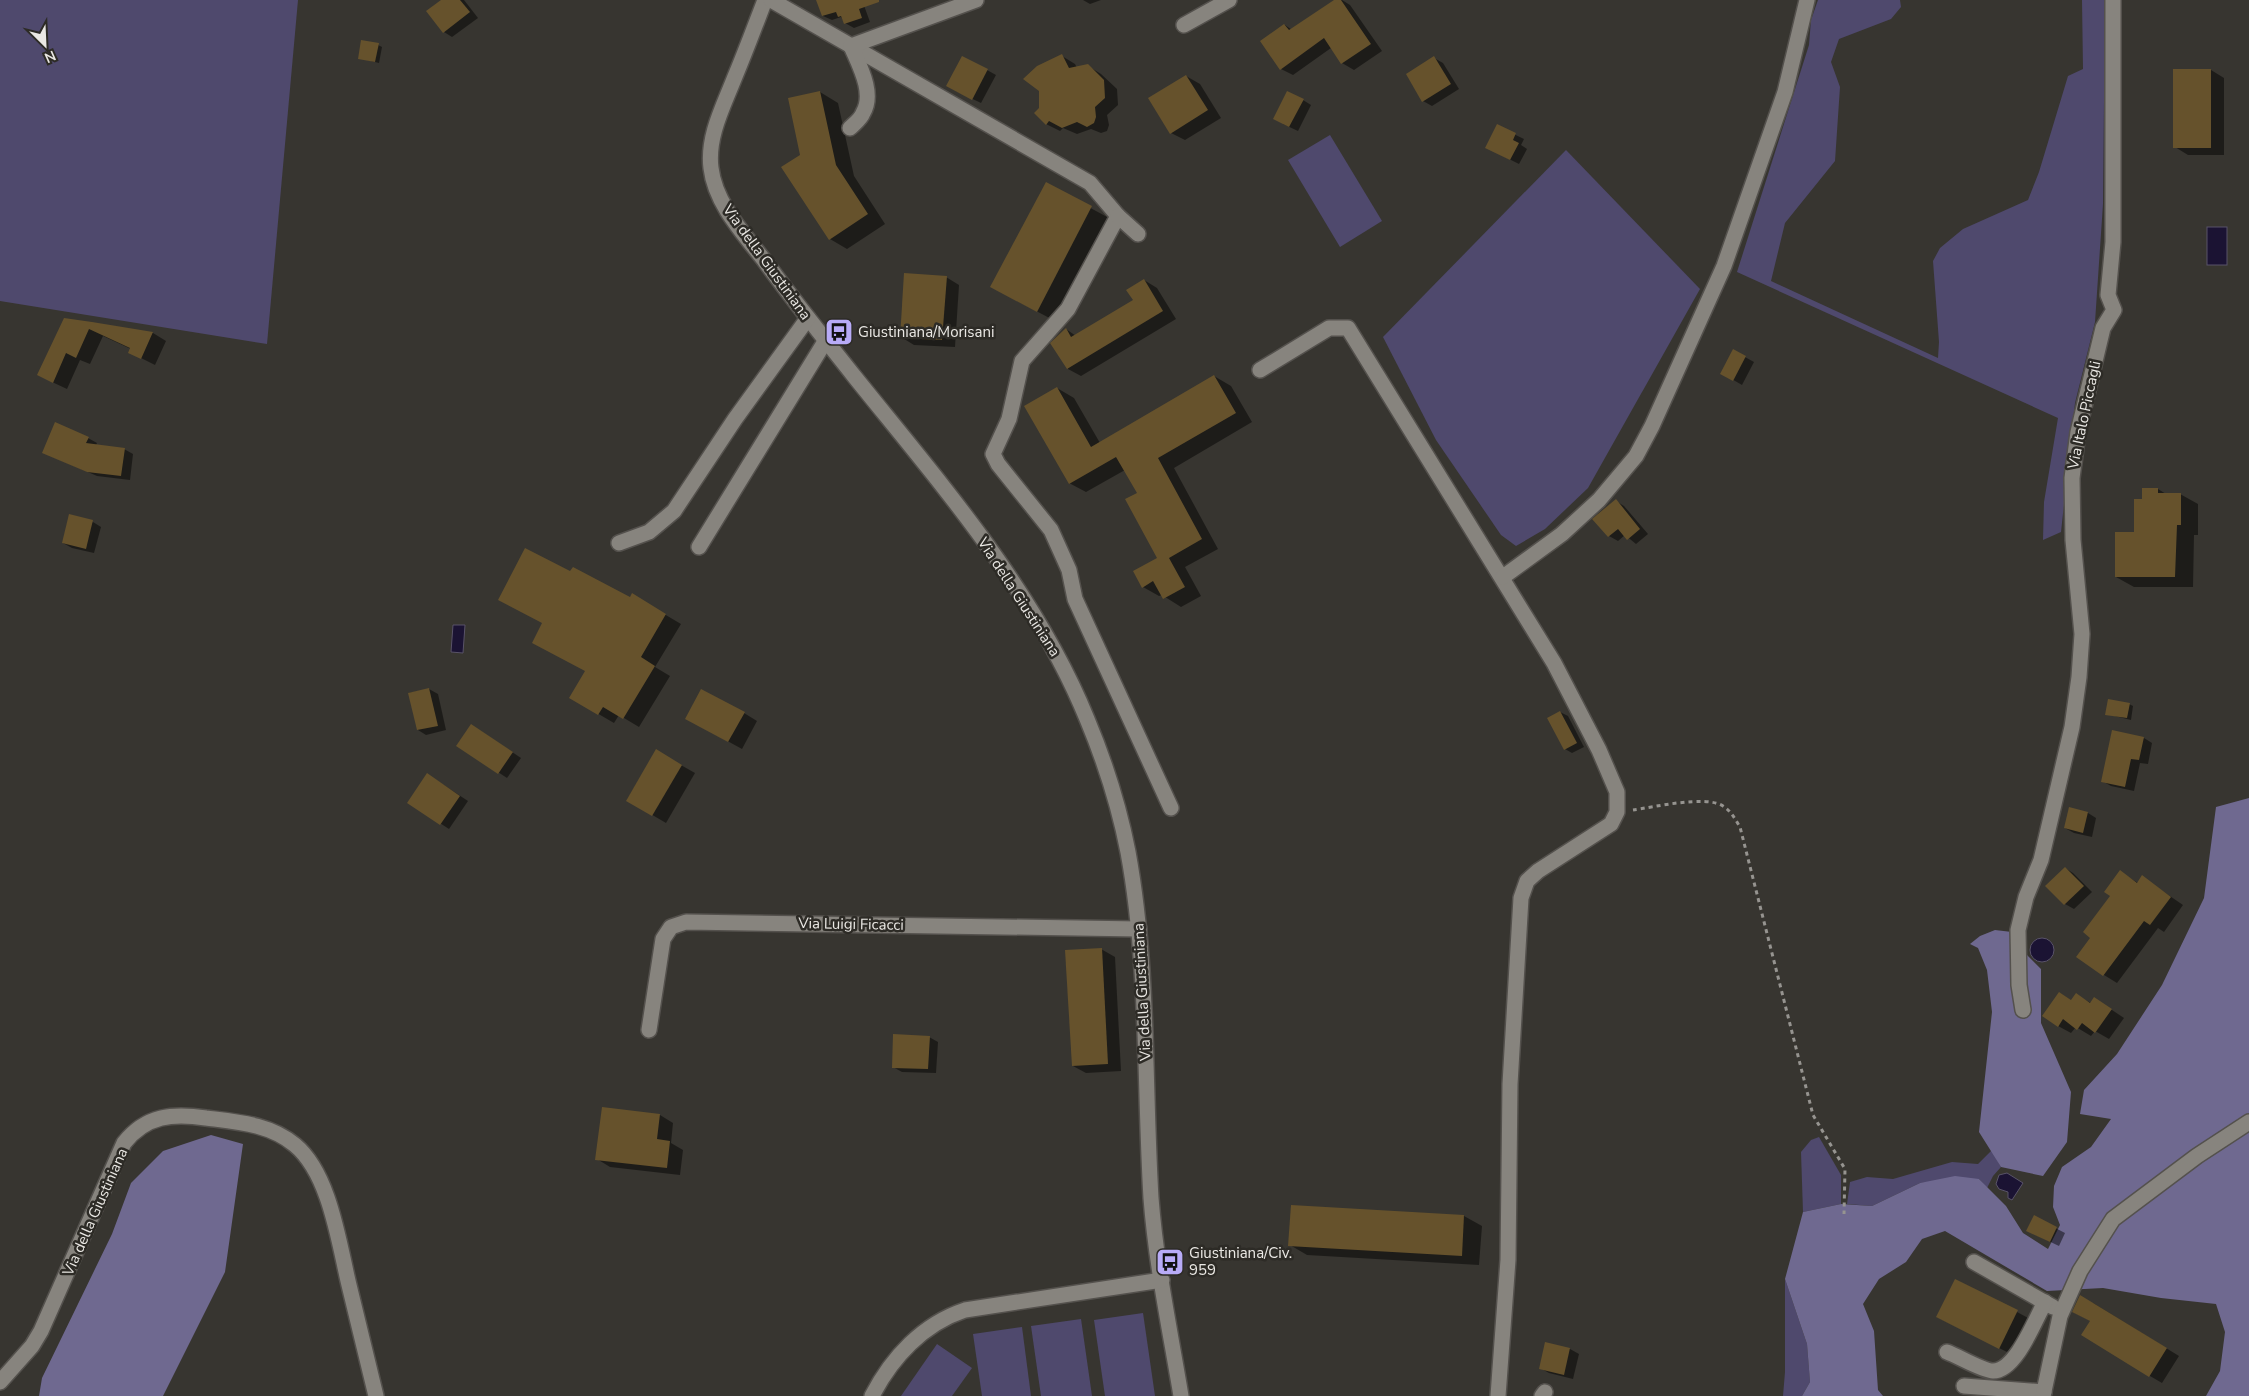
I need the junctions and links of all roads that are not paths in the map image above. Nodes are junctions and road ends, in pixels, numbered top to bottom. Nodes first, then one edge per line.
1 (765, 0) edge
2 (771, 0) edge
3 (976, 0) edge
4 (1229, 0) edge
5 (1807, 0) edge
6 (2113, 0) edge
7 (1184, 25) dead end
8 (851, 46) junction
9 (850, 128) dead end
10 (1118, 216) junction
11 (1138, 234) dead end
12 (808, 318) junction
13 (826, 340) junction
14 (1260, 370) dead end
15 (619, 543) dead end
16 (699, 547) dead end
17 (1503, 577) junction
18 (1172, 808) dead end
19 (1139, 929) junction
20 (2023, 1010) dead end
21 (649, 1030) dead end
22 (2249, 1122) edge
23 (1974, 1262) dead end
24 (1162, 1280) junction
25 (2045, 1302) junction
26 (2060, 1316) junction
27 (1947, 1352) dead end
28 (0, 1382) edge
29 (1964, 1386) dead end
30 (2043, 1394) edge
31 (376, 1396) edge
32 (872, 1396) edge
33 (1181, 1396) edge
34 (1498, 1396) edge

1 - 12 street, Via della Giustiniana
2 - 8 street
3 - 8 street
4 - 7 street
5 - 17 street
6 - 20 street, Via Italo Piccagli
8 - 9 street
8 - 10 street
10 - 11 street
10 - 18 street
12 - 13 street, Via della Giustiniana
12 - 15 street
13 - 16 street
13 - 19 street, Via della Giustiniana
14 - 17 street
17 - 34 street
19 - 21 street, Via Luigi Ficacci
19 - 24 street, Via della Giustiniana
22 - 26 street
23 - 25 street
24 - 32 street
24 - 33 street, Via della Giustiniana
25 - 26 street
25 - 27 street
26 - 30 street
28 - 31 street, Via della Giustiniana
29 - 30 street

